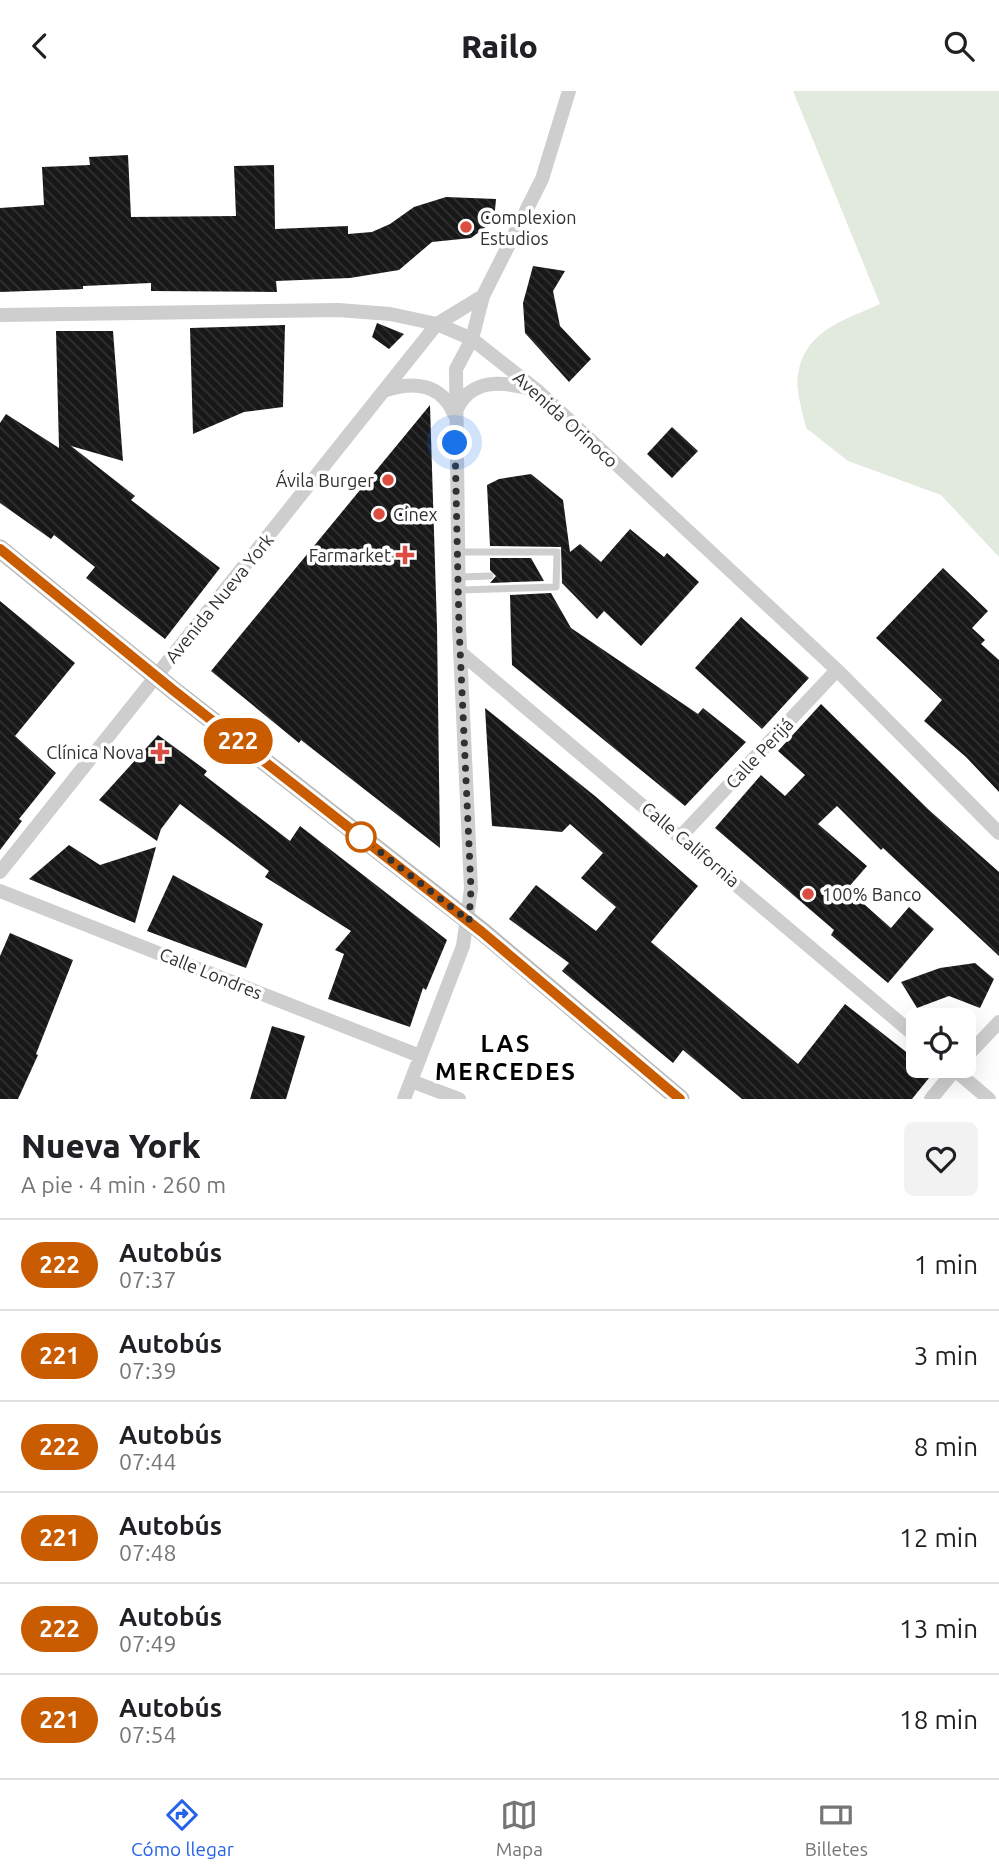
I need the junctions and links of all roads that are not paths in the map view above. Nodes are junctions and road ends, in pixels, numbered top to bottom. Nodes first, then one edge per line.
1 (569, 91) edge
2 (483, 296) junction
3 (0, 315) edge
4 (437, 324) junction
5 (472, 339) junction
6 (384, 391) junction
7 (539, 392) junction
8 (454, 415) junction
9 (0, 549) edge
10 (458, 552) junction
11 (490, 576) dead end
12 (458, 583) junction
13 (460, 652) junction
14 (837, 670) junction
15 (157, 677) junction
16 (999, 833) edge
17 (681, 836) junction
18 (0, 872) edge
19 (0, 891) edge
20 (469, 921) junction
21 (999, 1022) edge
22 (906, 1028) edge
23 (976, 1046) edge
24 (420, 1056) junction
25 (947, 1078) edge
26 (969, 1078) edge
27 (411, 1081) junction
28 (404, 1099) edge
29 (459, 1099) edge
30 (681, 1099) edge
31 (931, 1099) edge
32 (989, 1099) edge

1 - 2 street
2 - 4 street
2 - 5 street
3 - 4 street, Avenida Orinoco
4 - 5 street, Avenida Orinoco
4 - 6 street, Avenida Nueva York
5 - 7 street, Avenida Orinoco
5 - 8 street
6 - 8 street
6 - 15 street, Avenida Nueva York
7 - 8 street
7 - 14 street, Avenida Orinoco
8 - 10 street
9 - 15 street
10 - 12 street
10 - 12 lane
11 - 12 lane
12 - 13 street
13 - 17 street, Calle California
13 - 20 street
14 - 16 street, Avenida Orinoco
14 - 17 street, Calle Perijá
15 - 18 street, Avenida Nueva York
15 - 20 street
17 - 22 street, Calle California
19 - 24 street, Calle Londres
20 - 24 street
20 - 30 street
21 - 23 street
24 - 27 street
25 - 31 street
26 - 32 street
27 - 28 street
27 - 29 street

